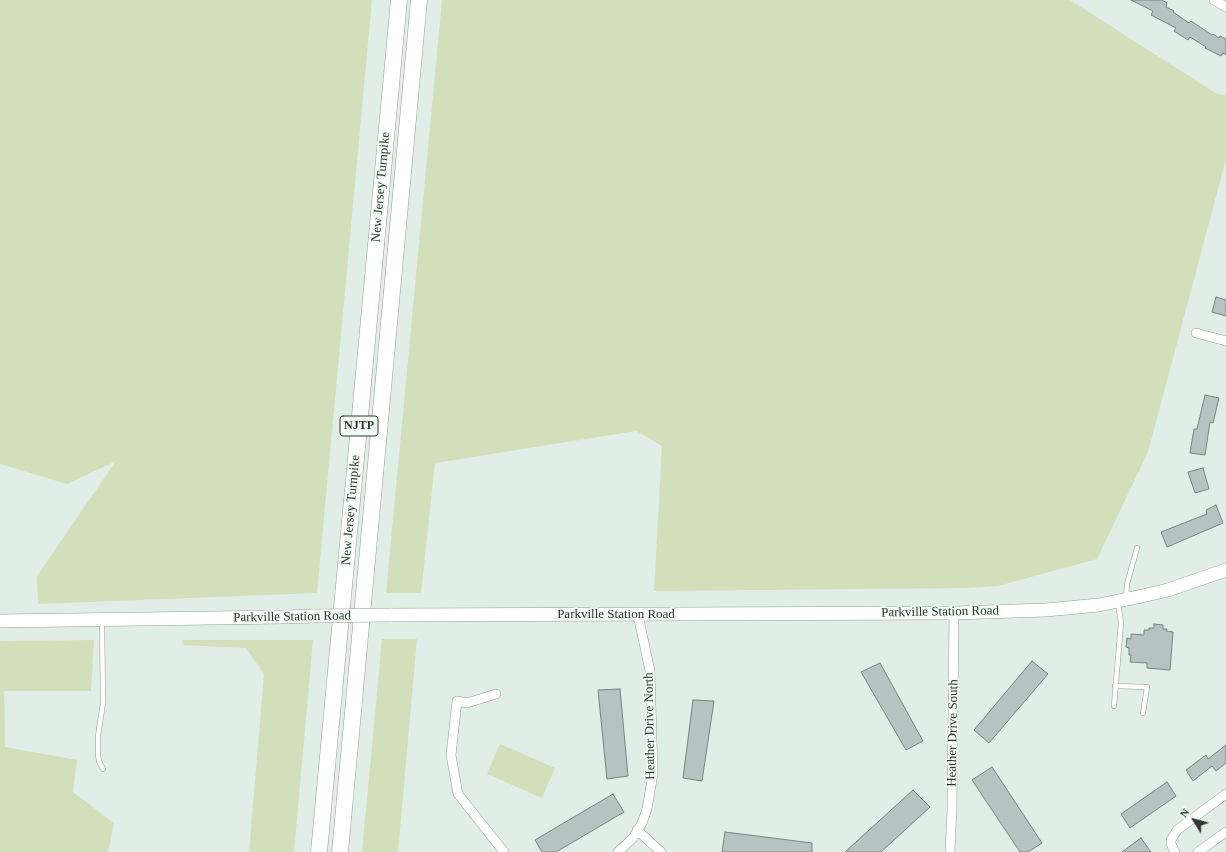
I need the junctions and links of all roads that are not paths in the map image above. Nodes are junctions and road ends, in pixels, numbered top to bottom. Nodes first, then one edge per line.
1 (399, 0) edge
2 (419, 0) edge
3 (1214, 0) edge
4 (1226, 8) edge
5 (1196, 333) dead end
6 (1226, 341) edge
7 (1137, 548) dead end
8 (1226, 570) edge
9 (1122, 600) junction
10 (954, 613) junction
11 (638, 615) junction
12 (102, 620) junction
13 (0, 621) edge
14 (1116, 686) junction
15 (496, 694) dead end
16 (1114, 706) dead end
17 (1143, 713) dead end
18 (103, 768) dead end
19 (1226, 794) edge
20 (637, 830) junction
21 (1226, 832) edge
22 (319, 852) edge
23 (340, 852) edge
24 (504, 852) edge
25 (618, 852) edge
26 (661, 852) edge
27 (950, 852) edge
28 (1175, 852) edge
29 (1198, 852) edge

1 - 22 highway, New Jersey Turnpike / NJTP
2 - 23 highway, New Jersey Turnpike / NJTP
3 - 4 street
5 - 6 street
7 - 9 lane
8 - 9 main road, Parkville Station Road
9 - 10 main road, Parkville Station Road
9 - 14 lane
10 - 11 main road, Parkville Station Road
10 - 27 street, Heather Drive South
11 - 12 main road, Parkville Station Road, bridge
11 - 20 street, Heather Drive North
12 - 13 main road, Parkville Station Road
12 - 18 lane
14 - 16 lane
14 - 17 lane
15 - 24 street
19 - 28 street
20 - 25 street, Heather Drive North
20 - 26 street
21 - 29 street

